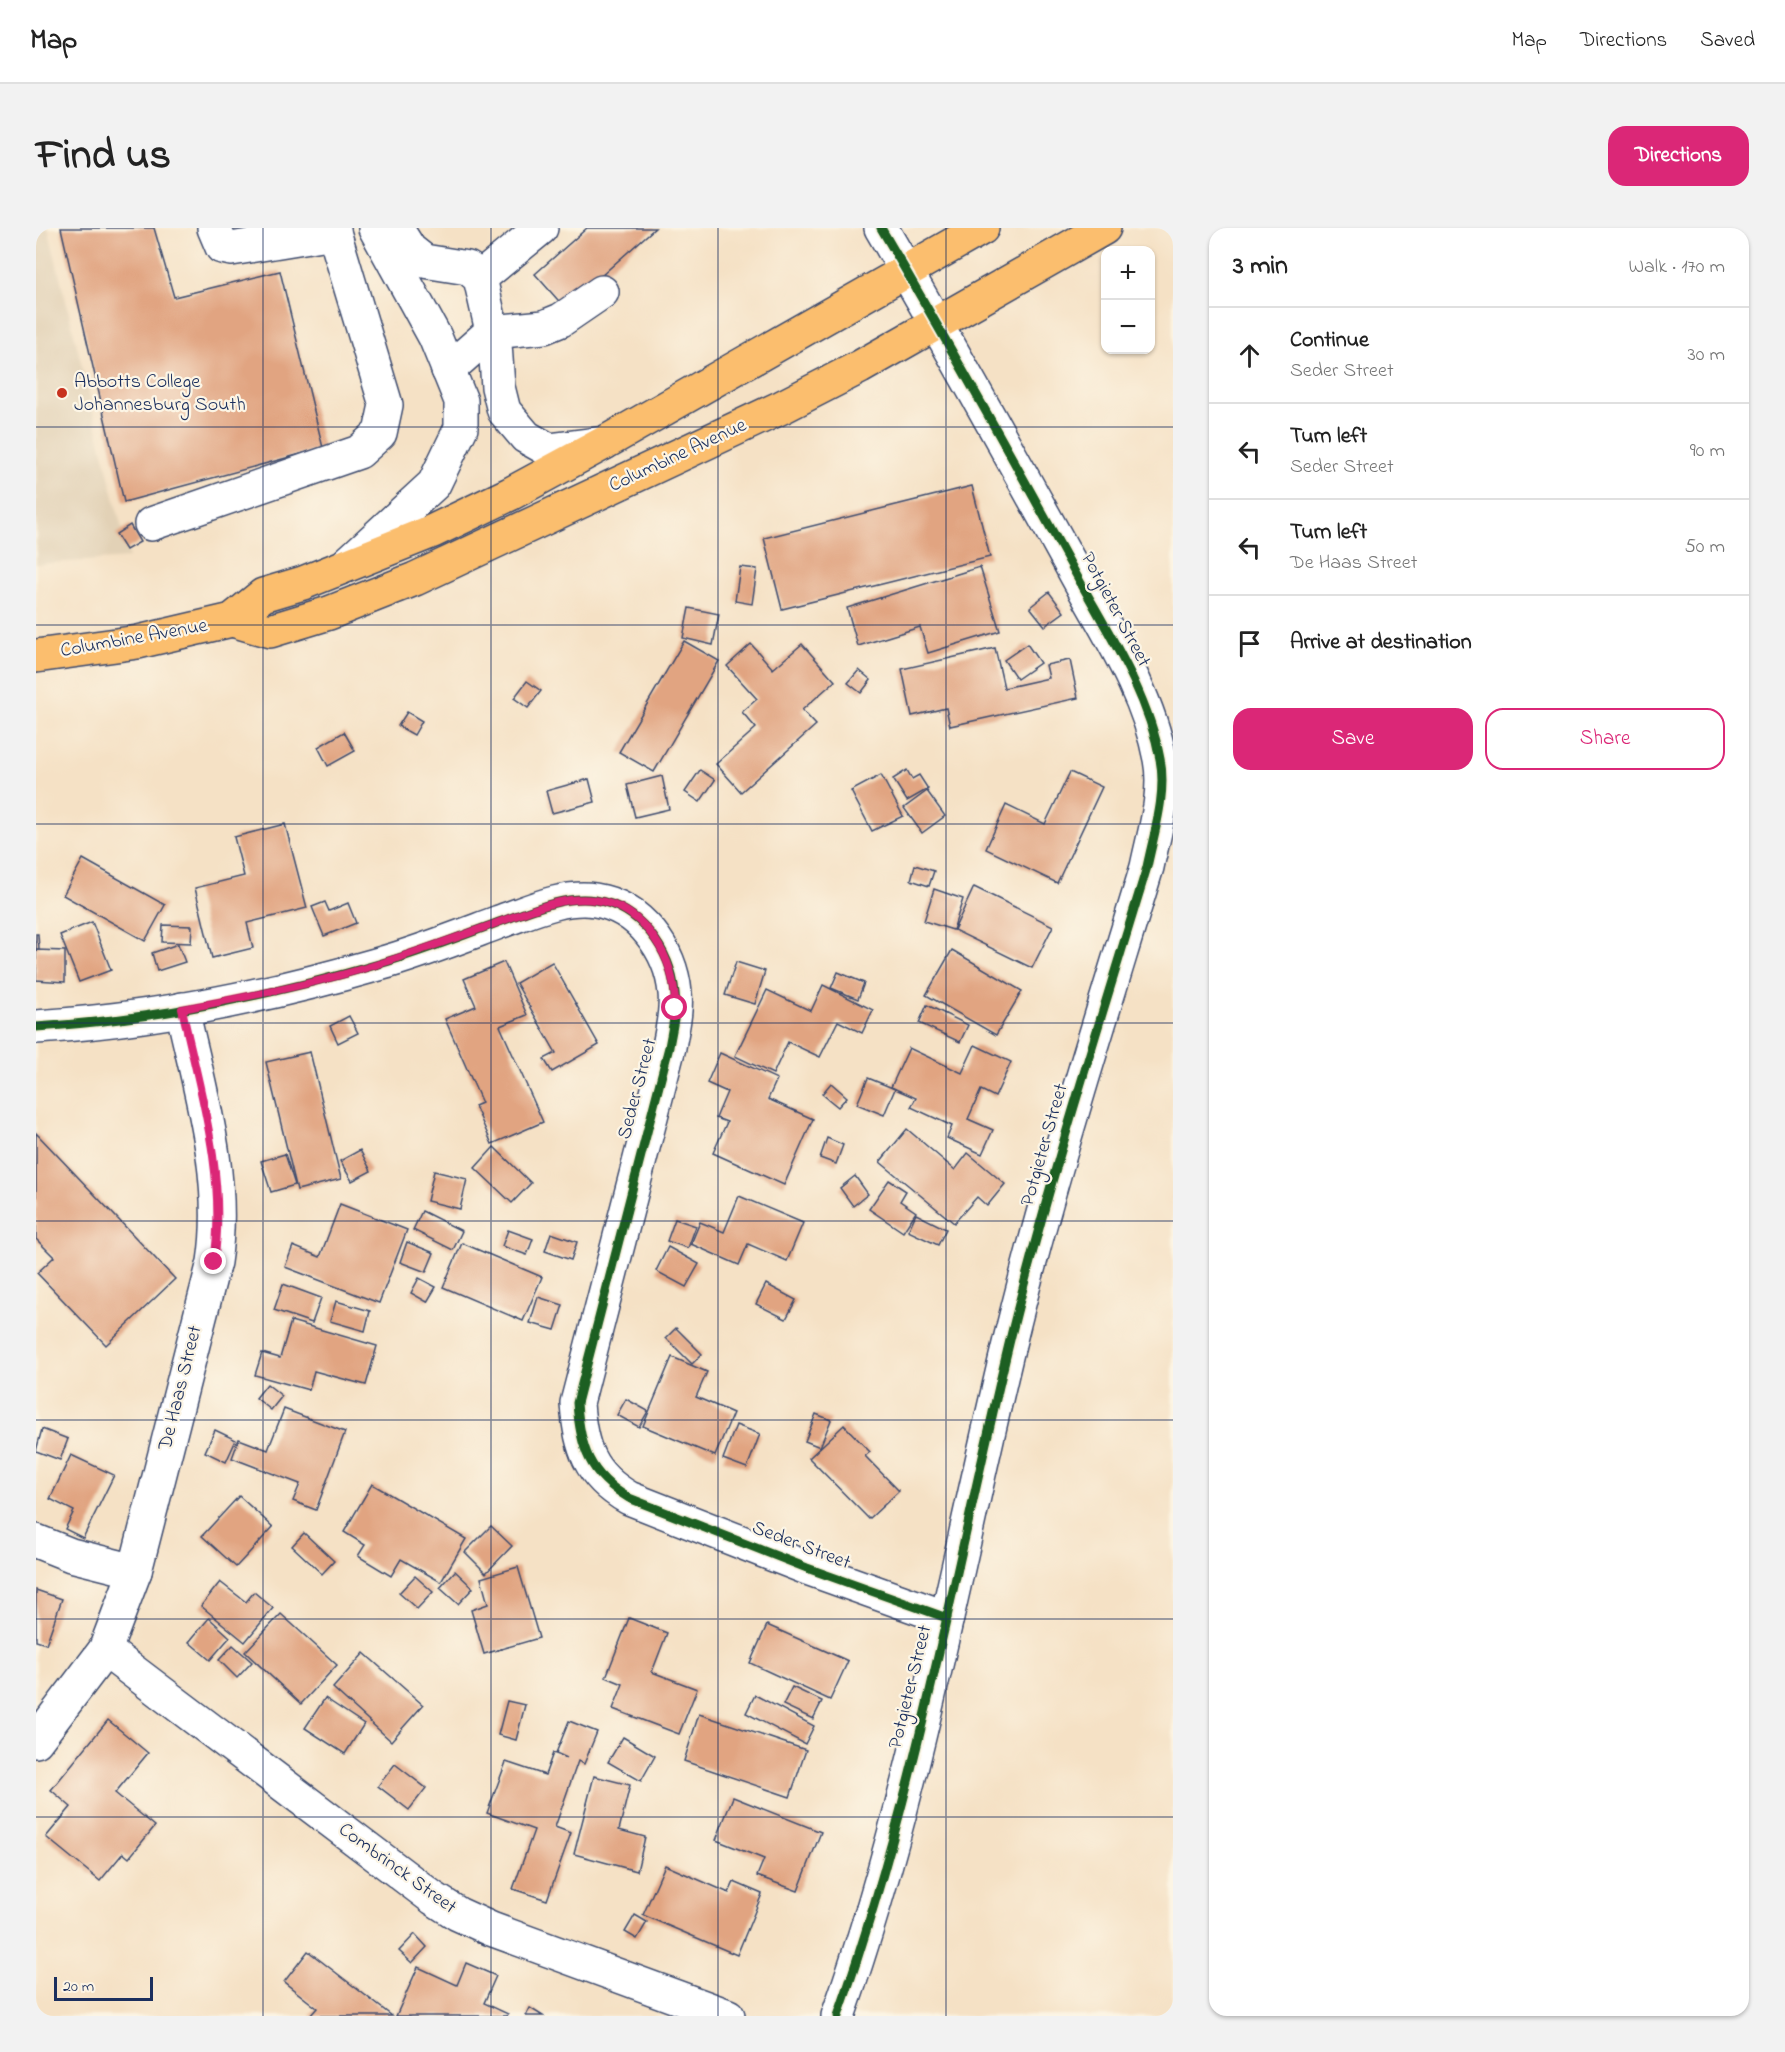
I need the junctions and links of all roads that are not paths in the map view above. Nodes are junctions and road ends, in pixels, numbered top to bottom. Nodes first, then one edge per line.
1 (214, 228) edge
2 (375, 228) edge
3 (396, 228) edge
4 (541, 228) edge
5 (880, 228) edge
6 (982, 228) edge
7 (1104, 228) edge
8 (334, 230) edge
9 (905, 271) junction
10 (480, 278) junction
11 (602, 292) dead end
12 (937, 324) junction
13 (491, 332) junction
14 (448, 370) junction
15 (606, 442) junction
16 (151, 524) dead end
17 (346, 566) junction
18 (232, 620) junction
19 (36, 656) edge
20 (182, 1009) junction
21 (36, 1027) edge
22 (36, 1541) edge
23 (135, 1570) junction
24 (947, 1618) junction
25 (105, 1650) junction
26 (36, 1741) edge
27 (728, 2016) edge
28 (838, 2016) edge

1 - 8 street
2 - 14 street
3 - 10 street
4 - 10 street
5 - 9 street, Potgieter Street
6 - 9 main road, Columbine Avenue
7 - 12 main road, Columbine Avenue
8 - 16 street
9 - 12 street, Potgieter Street
9 - 15 main road, Columbine Avenue
10 - 13 street
11 - 13 street
12 - 18 main road, Columbine Avenue
12 - 24 street, Potgieter Street
13 - 14 street
13 - 15 street
14 - 17 street
15 - 17 main road, Columbine Avenue
17 - 18 main road, Columbine Avenue
18 - 19 main road, Columbine Avenue
20 - 21 street, Seder Street
20 - 23 street, De Haas Street
20 - 24 street, Seder Street
22 - 23 street
23 - 25 street, De Haas Street
24 - 28 street, Potgieter Street
25 - 26 street, De Haas Street
25 - 27 street, Combrinck Street

